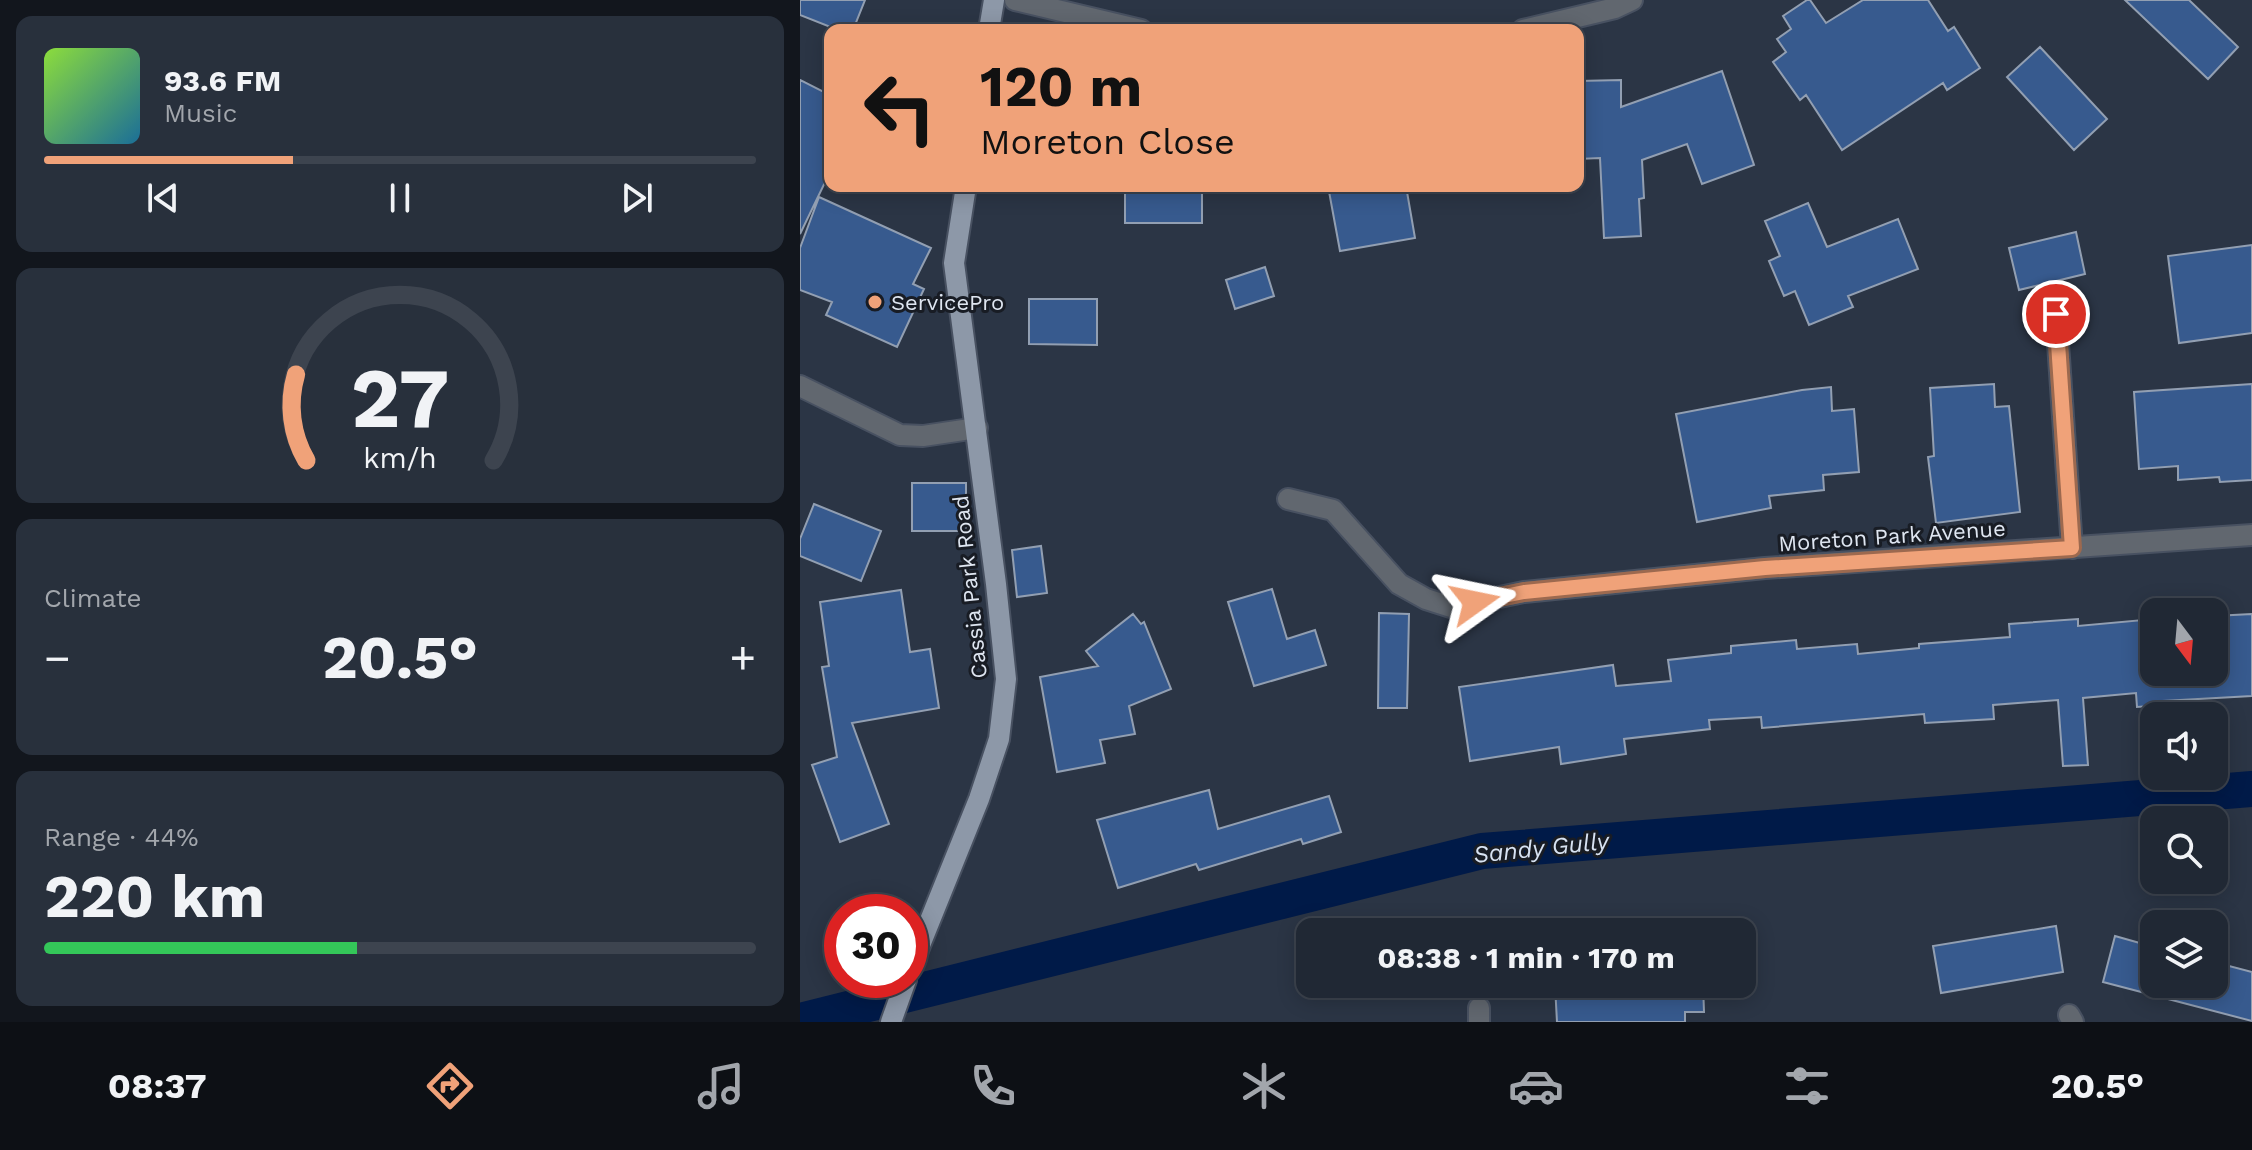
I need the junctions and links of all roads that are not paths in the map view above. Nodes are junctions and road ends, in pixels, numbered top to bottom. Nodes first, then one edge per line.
1 (994, 0) edge
2 (1015, 0) edge
3 (1632, 0) edge
4 (990, 24) edge
5 (1116, 24) edge
6 (1548, 24) edge
7 (965, 192) edge
8 (2056, 314) dead end
9 (800, 386) edge
10 (977, 428) junction
11 (1288, 499) dead end
12 (2252, 535) edge
13 (2072, 548) junction
14 (928, 922) edge
15 (900, 998) edge
16 (891, 1022) edge

1 - 4 main road
2 - 5 street
3 - 6 street
7 - 10 main road, Cassia Park Road
8 - 13 street
9 - 10 street
10 - 14 main road, Cassia Park Road
11 - 13 street, Moreton Park Avenue
12 - 13 street, Moreton Park Avenue
15 - 16 main road

